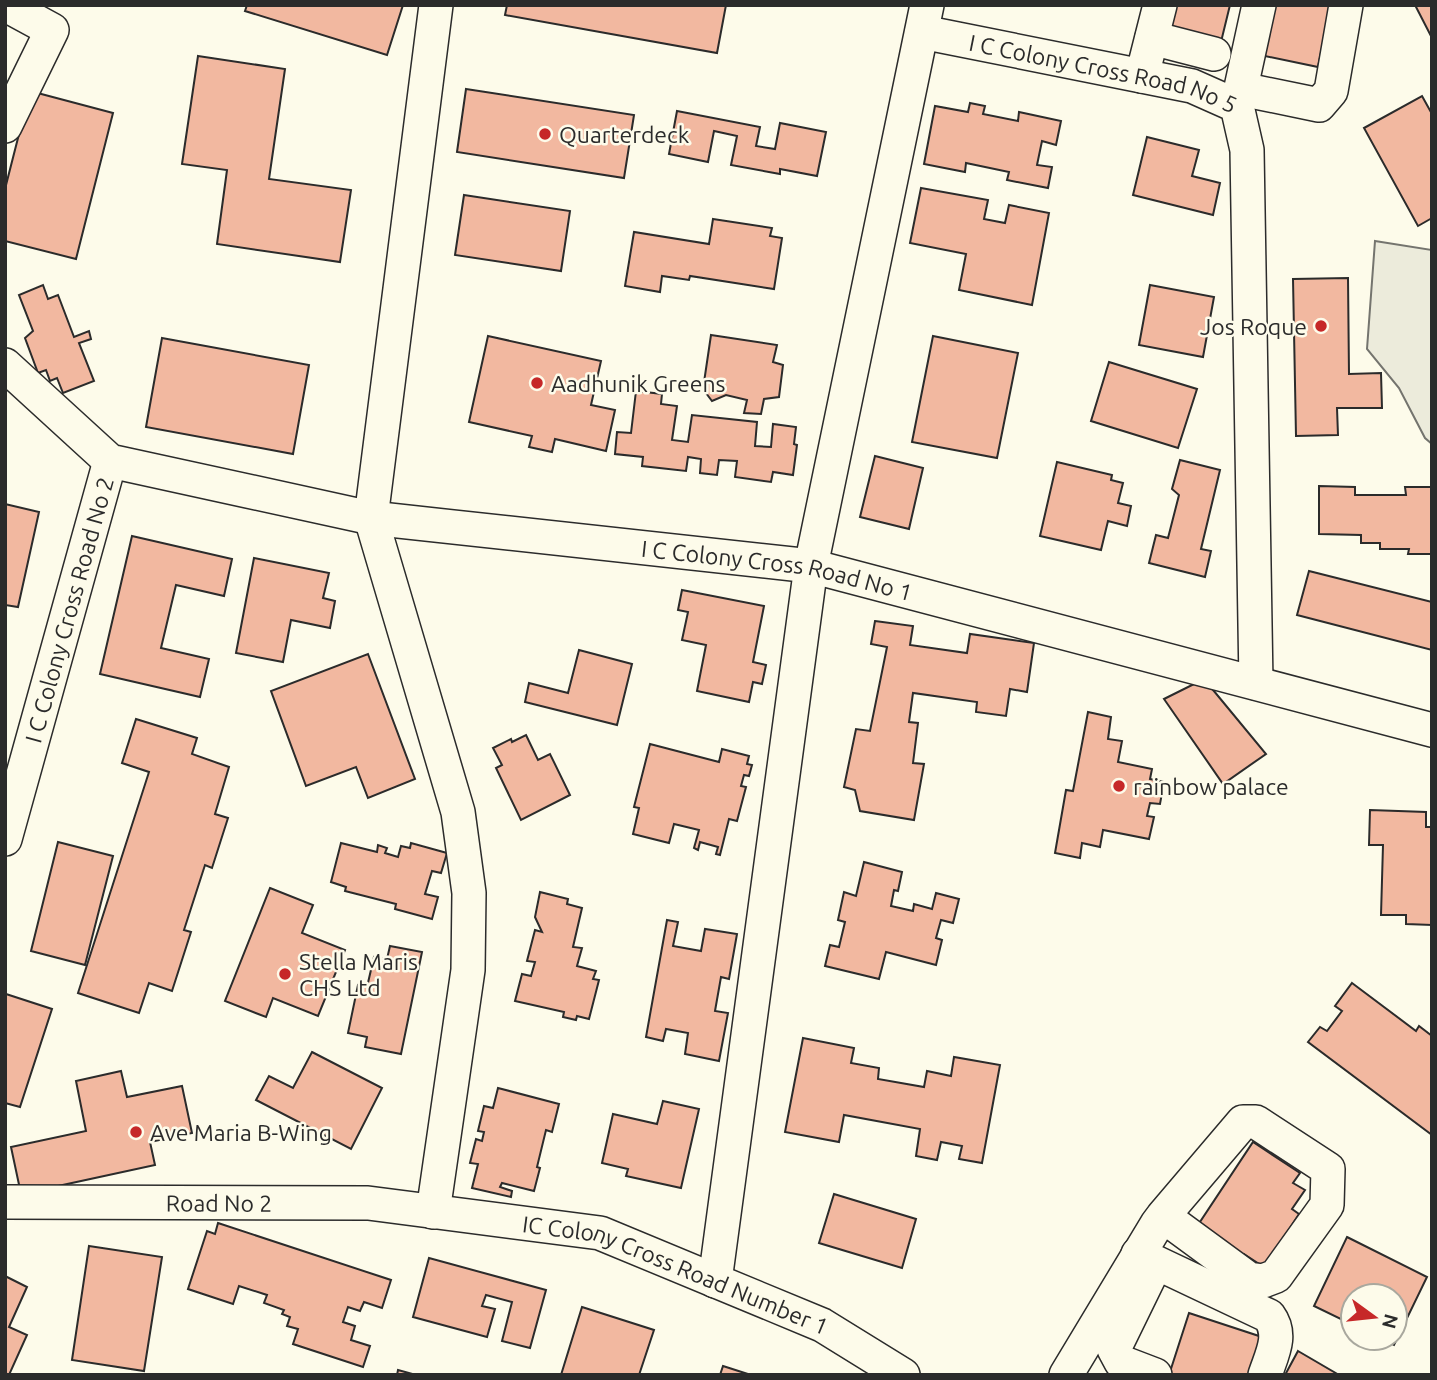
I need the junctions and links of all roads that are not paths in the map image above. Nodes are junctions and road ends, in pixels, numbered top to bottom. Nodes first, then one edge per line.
1 (6, 5) edge
2 (436, 5) edge
3 (1160, 5) edge
4 (1259, 5) edge
5 (1346, 5) edge
6 (55, 18) edge
7 (924, 19) edge
8 (1152, 38) junction
9 (1214, 54) dead end
10 (1142, 76) junction
11 (1239, 97) junction
12 (5, 126) edge
13 (5, 365) edge
14 (110, 461) junction
15 (372, 518) junction
16 (811, 566) junction
17 (1255, 683) junction
18 (1432, 730) edge
19 (5, 839) edge
20 (5, 1202) edge
21 (432, 1212) junction
22 (1163, 1216) junction
23 (1147, 1259) junction
24 (715, 1281) junction
25 (903, 1375) edge
26 (1066, 1375) edge
27 (1155, 1375) edge
28 (1265, 1375) edge

1 - 6 street
2 - 15 street
3 - 8 street
4 - 11 street
5 - 11 street
6 - 12 street
7 - 10 street, I C Colony Cross Road No 5
7 - 16 street
8 - 9 street
8 - 10 street
10 - 11 street, I C Colony Cross Road No 5
11 - 17 street, I C Colony Cross Road No 5
13 - 14 street
14 - 15 street, I C Colony Cross Road No 1
14 - 19 street, I C Colony Cross Road No 2
15 - 16 street, I C Colony Cross Road No 1
15 - 21 street
16 - 17 street, I C Colony Cross Road No 1
16 - 24 street
17 - 18 street, I C Colony Cross Road No 1
20 - 21 street, Road No 2
21 - 24 street, IC Colony Cross Road Number 1
22 - 22 street
22 - 23 street
23 - 26 street
23 - 27 street
23 - 28 street
24 - 25 street, IC Colony Cross Road Number 1

